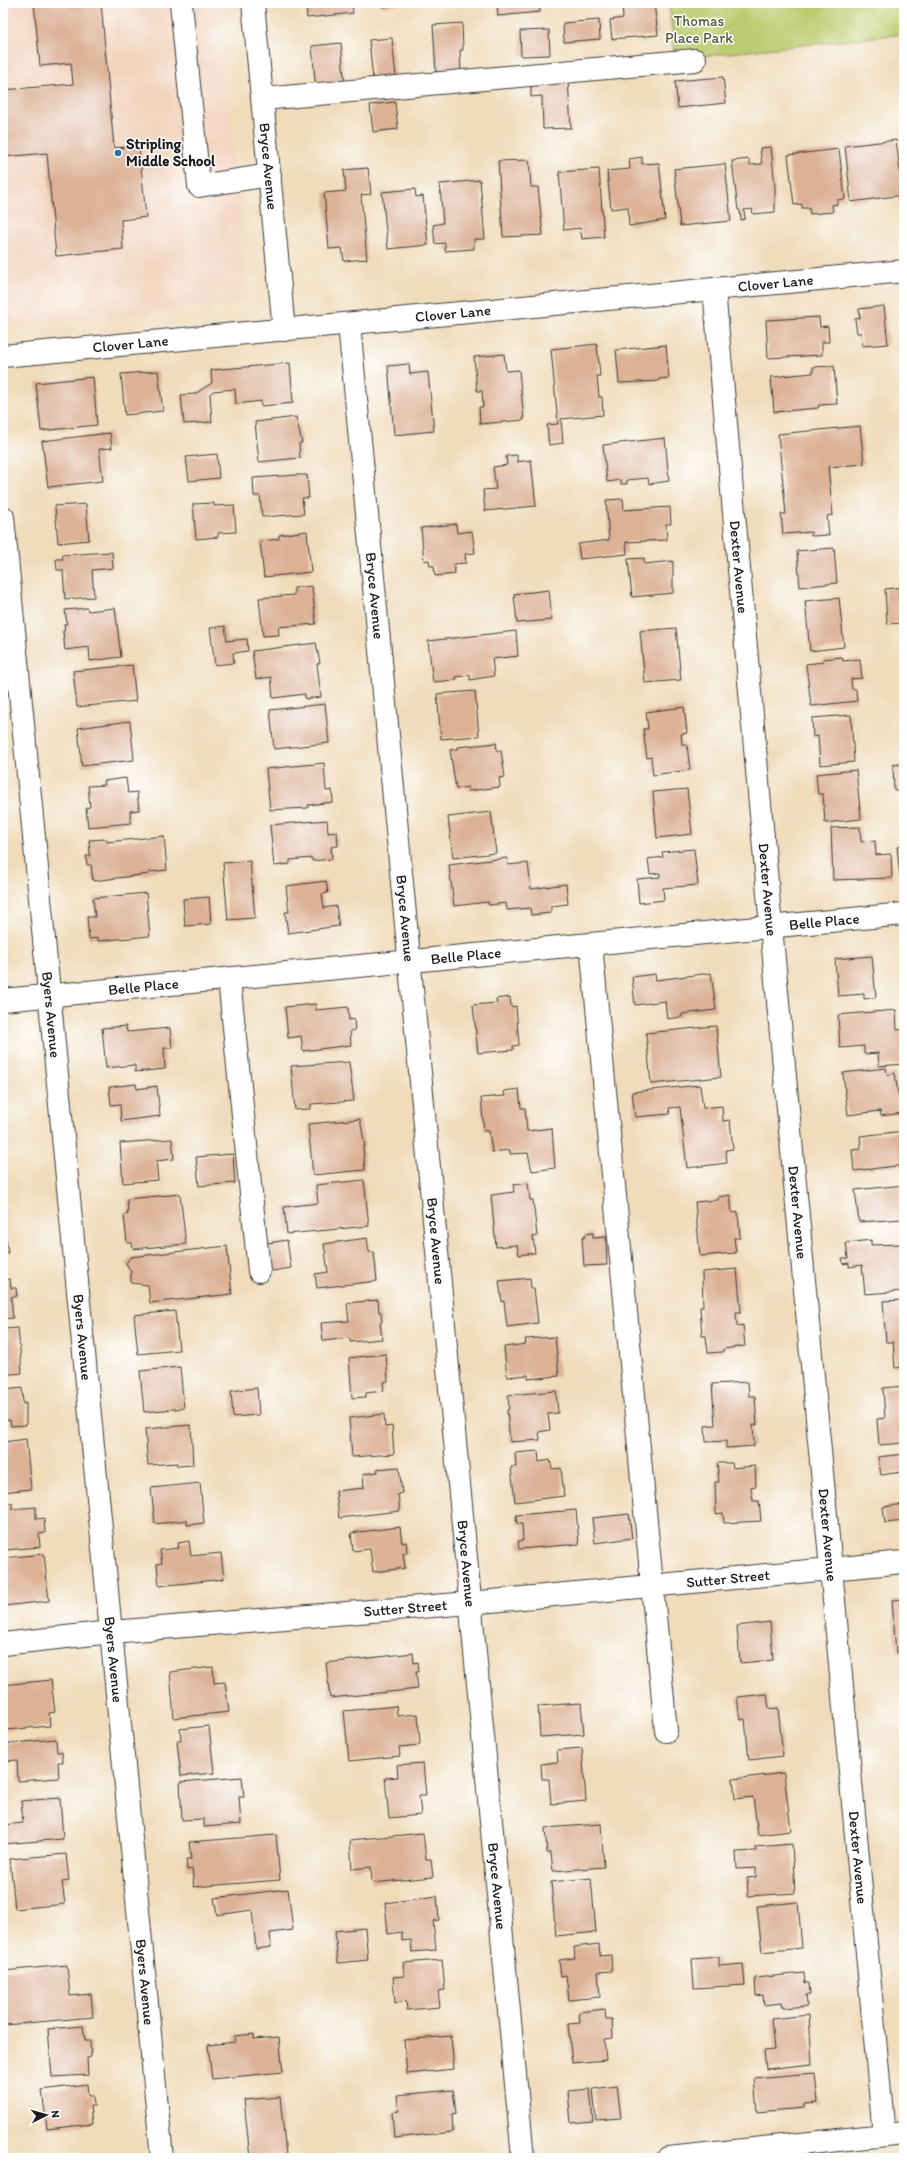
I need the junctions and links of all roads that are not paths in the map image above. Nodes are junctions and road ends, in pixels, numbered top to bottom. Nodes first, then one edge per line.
1 (181, 3) edge
2 (253, 3) edge
3 (695, 60) dead end
4 (263, 99) junction
5 (270, 176) junction
6 (904, 272) edge
7 (714, 289) junction
8 (349, 324) junction
9 (284, 330) junction
10 (3, 356) edge
11 (3, 517) edge
12 (904, 914) edge
13 (771, 927) junction
14 (591, 944) junction
15 (409, 962) junction
16 (229, 979) junction
17 (49, 996) junction
18 (3, 1000) edge
19 (259, 1271) dead end
20 (904, 1562) edge
21 (831, 1569) junction
22 (653, 1586) junction
23 (470, 1603) junction
24 (111, 1632) junction
25 (3, 1644) edge
26 (666, 1731) dead end
27 (894, 2134) edge
28 (805, 2151) edge
29 (162, 2158) edge
30 (523, 2158) edge
31 (668, 2158) edge

1 - 5 street
2 - 4 street, Bryce Avenue
3 - 4 street
4 - 5 street, Bryce Avenue
5 - 9 street, Bryce Avenue
6 - 7 street, Clover Lane
7 - 8 street, Clover Lane
7 - 13 street, Dexter Avenue
8 - 9 street, Clover Lane
8 - 15 street, Bryce Avenue
9 - 10 street, Clover Lane
11 - 17 street, Byers Avenue
12 - 13 street, Belle Place
13 - 14 street, Belle Place
13 - 21 street, Dexter Avenue
14 - 15 street, Belle Place
14 - 22 street
15 - 16 street, Belle Place
15 - 23 street, Bryce Avenue
16 - 17 street, Belle Place
16 - 19 street
17 - 18 street, Belle Place
17 - 24 street, Byers Avenue
20 - 21 street, Sutter Street
21 - 22 street, Sutter Street
21 - 27 street, Dexter Avenue
22 - 23 street, Sutter Street
22 - 26 street
23 - 24 street, Sutter Street
23 - 30 street, Bryce Avenue
24 - 25 street, Sutter Street
24 - 29 street, Byers Avenue
27 - 28 street
28 - 31 street

